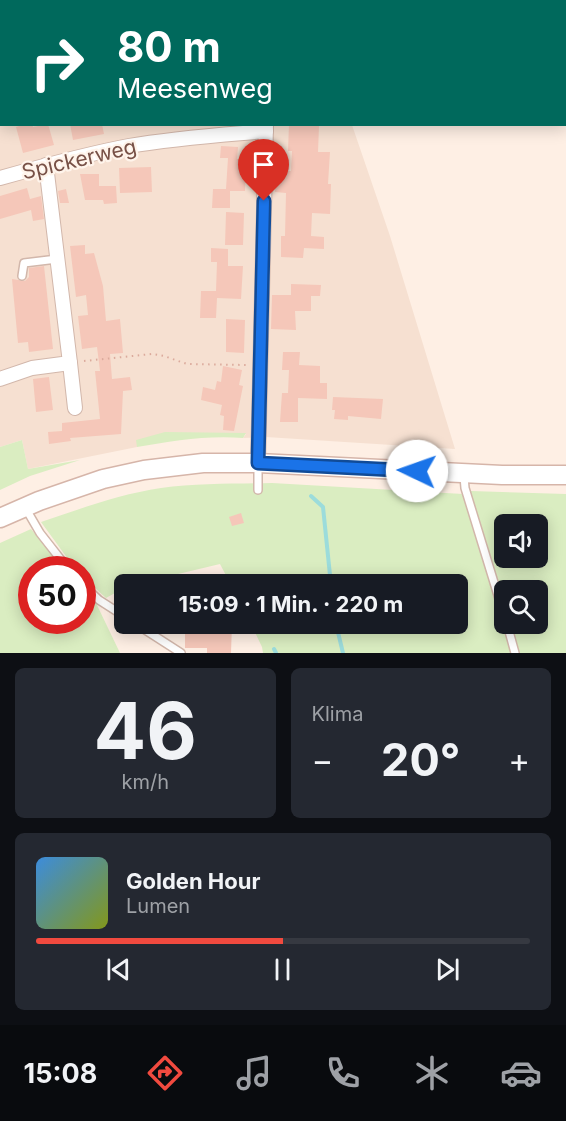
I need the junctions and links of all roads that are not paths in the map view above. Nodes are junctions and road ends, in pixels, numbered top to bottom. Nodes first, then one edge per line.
1 (266, 128) edge
2 (46, 165) junction
3 (0, 178) edge
4 (57, 259) junction
5 (22, 276) dead end
6 (70, 363) junction
7 (0, 379) edge
8 (75, 408) dead end
9 (258, 463) junction
10 (464, 473) junction
11 (566, 475) edge
12 (258, 490) dead end
13 (24, 507) junction
14 (0, 518) edge
15 (58, 556) edge
16 (494, 582) edge
17 (96, 597) edge
18 (114, 610) edge
19 (152, 634) edge
20 (510, 634) edge
21 (181, 653) edge
22 (515, 653) edge

1 - 2 street, Spickerweg
1 - 9 street
2 - 3 street, Spickerweg
2 - 4 street
4 - 5 lane
4 - 6 street
6 - 7 street
6 - 8 street
9 - 10 main road
9 - 12 lane
9 - 13 main road
10 - 11 main road
10 - 16 lane
13 - 14 main road
13 - 15 lane
17 - 18 lane
19 - 21 lane
20 - 22 lane

